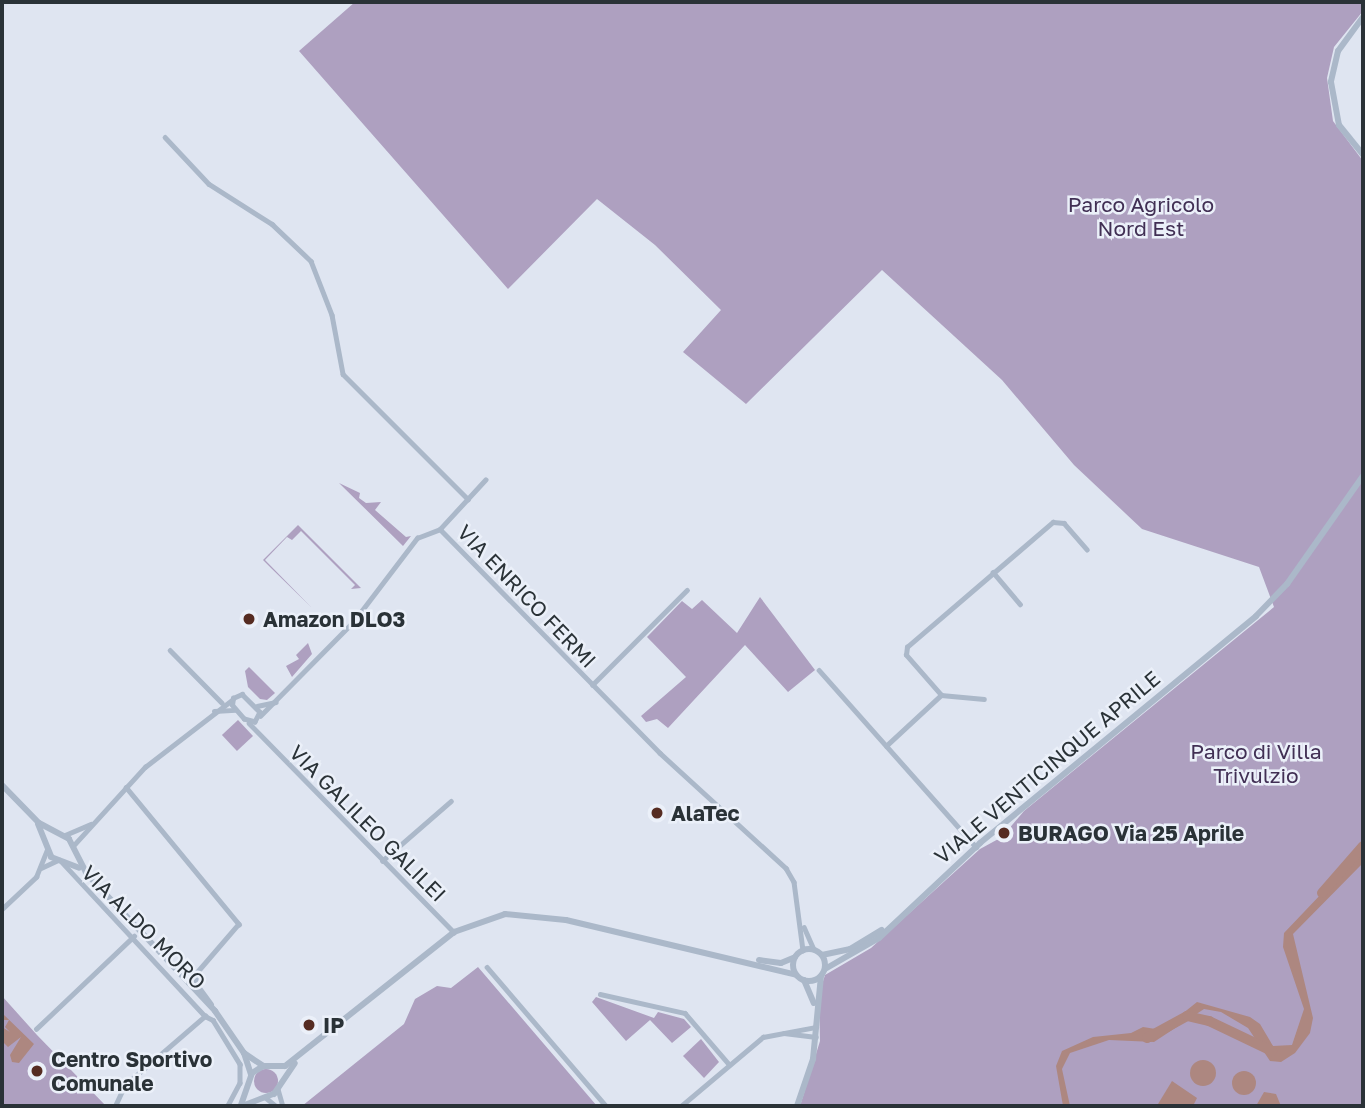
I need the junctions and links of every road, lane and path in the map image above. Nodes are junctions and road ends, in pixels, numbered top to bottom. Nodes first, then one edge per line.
1 (1363, 17) edge
2 (165, 137) dead end
3 (1363, 155) edge
4 (1363, 476) edge
5 (485, 480) dead end
6 (468, 499) junction
7 (440, 529) junction
8 (1087, 549) dead end
9 (993, 572) junction
10 (687, 590) dead end
11 (1020, 604) dead end
12 (170, 650) dead end
13 (819, 670) dead end
14 (592, 685) junction
15 (941, 695) junction
16 (232, 699) junction
17 (984, 699) dead end
18 (276, 701) junction
19 (222, 703) junction
20 (257, 706) junction
21 (235, 710) junction
22 (213, 711) junction
23 (259, 719) junction
24 (249, 723) junction
25 (259, 735) junction
26 (886, 746) junction
27 (2, 785) edge
28 (126, 787) junction
29 (451, 801) dead end
30 (35, 820) junction
31 (92, 823) junction
32 (61, 835) junction
33 (48, 847) junction
34 (976, 847) junction
35 (73, 848) junction
36 (60, 860) junction
37 (382, 861) junction
38 (40, 869) junction
39 (86, 873) junction
40 (2, 909) edge
41 (898, 919) junction
42 (801, 920) junction
43 (454, 932) junction
44 (134, 936) junction
45 (814, 949) junction
46 (803, 950) junction
47 (822, 955) junction
48 (730, 956) junction
49 (794, 957) junction
50 (487, 967) dead end
51 (825, 969) junction
52 (796, 975) junction
53 (821, 976) junction
54 (804, 980) junction
55 (600, 994) dead end
56 (215, 1012) junction
57 (815, 1012) junction
58 (205, 1016) junction
59 (816, 1027) junction
60 (36, 1029) dead end
61 (779, 1033) junction
62 (816, 1037) junction
63 (244, 1053) junction
64 (298, 1059) junction
65 (729, 1064) junction
66 (263, 1066) junction
67 (273, 1068) junction
68 (251, 1075) junction
69 (250, 1083) junction
70 (279, 1086) junction
71 (263, 1096) junction
72 (115, 1106) edge
73 (228, 1106) edge
74 (241, 1106) edge
75 (275, 1106) edge
76 (283, 1106) edge
77 (606, 1106) edge
78 (681, 1106) edge
79 (797, 1106) edge

1 - 3 street
2 - 6 street
4 - 34 street, VIALE VENTICINQUE APRILE
5 - 6 street
6 - 7 street
7 - 14 street, VIA ENRICO FERMI
7 - 18 street
8 - 9 street
9 - 11 street
9 - 15 street
10 - 14 street
12 - 19 street
13 - 26 street
14 - 42 street, VIA ENRICO FERMI
15 - 17 street
15 - 26 street
16 - 19 street
16 - 20 street
16 - 21 street
18 - 20 street
18 - 23 street
19 - 22 street
20 - 23 street
21 - 22 street
21 - 24 street, VIA GALILEO GALILEI
22 - 28 street
23 - 24 street
23 - 25 street
24 - 25 street, VIA GALILEO GALILEI
25 - 37 street, VIA GALILEO GALILEI
26 - 34 street
27 - 30 street
28 - 31 street
28 - 56 street
29 - 37 street
30 - 32 street
30 - 33 street
31 - 32 street
31 - 35 street
32 - 33 street
32 - 35 street
33 - 36 street
33 - 38 street
34 - 41 street, VIALE VENTICINQUE APRILE
35 - 36 street
35 - 39 street
36 - 38 street
36 - 39 street
36 - 44 street, VIA ALDO MORO
37 - 43 street, VIA GALILEO GALILEI
38 - 40 street
39 - 56 street
41 - 47 street, VIALE VENTICINQUE APRILE
41 - 51 street, VIALE VENTICINQUE APRILE
42 - 45 street
42 - 46 street
43 - 48 street
43 - 64 street
44 - 58 street, VIA ALDO MORO
44 - 60 street
45 - 46 street
45 - 47 street
46 - 49 street
47 - 51 street
48 - 49 street
48 - 52 street
49 - 52 street
50 - 77 street
51 - 53 street
52 - 54 street
53 - 54 street
53 - 57 street
54 - 57 street
55 - 65 street
56 - 63 street
57 - 59 street
58 - 72 street
58 - 73 street, VIA ALDO MORO
59 - 61 street
59 - 62 street
61 - 62 street
61 - 65 street
62 - 79 street
63 - 66 street
63 - 68 street
64 - 67 street
64 - 70 street
65 - 78 street
66 - 67 street
66 - 68 street
67 - 70 street
68 - 69 street
69 - 71 street
69 - 74 street
70 - 71 street
70 - 76 street
71 - 74 street
71 - 75 street

